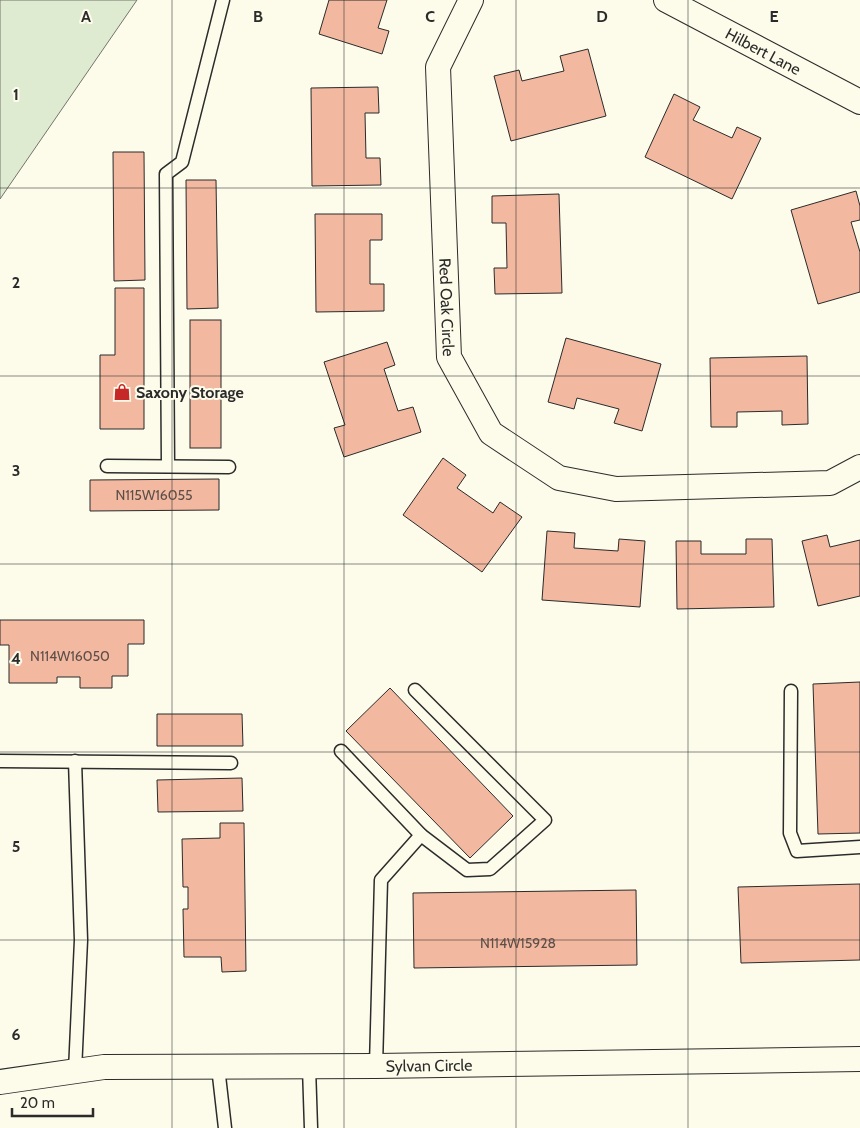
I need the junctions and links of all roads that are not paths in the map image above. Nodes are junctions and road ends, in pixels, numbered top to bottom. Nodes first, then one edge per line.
1 (223, 0) edge
2 (471, 0) edge
3 (666, 0) edge
4 (860, 102) edge
5 (107, 466) dead end
6 (168, 466) junction
7 (229, 467) dead end
8 (860, 467) edge
9 (414, 690) dead end
10 (791, 691) dead end
11 (341, 751) dead end
12 (0, 761) edge
13 (75, 761) junction
14 (231, 763) dead end
15 (422, 835) junction
16 (860, 847) edge
17 (860, 1059) edge
18 (376, 1066) junction
19 (218, 1067) junction
20 (309, 1067) junction
21 (75, 1071) junction
22 (0, 1082) edge
23 (225, 1128) edge
24 (312, 1128) edge

1 - 6 lane
2 - 8 street, Red Oak Circle
3 - 4 street, Hilbert Lane
5 - 6 lane
6 - 7 lane
9 - 15 lane
10 - 16 lane
11 - 15 lane
12 - 13 lane
13 - 14 lane
13 - 21 lane
15 - 18 lane
17 - 18 street, Sylvan Circle
18 - 20 street, Sylvan Circle
19 - 20 street, Sylvan Circle
19 - 21 street, Sylvan Circle
19 - 23 lane
20 - 24 lane
21 - 22 street, Sylvan Circle

